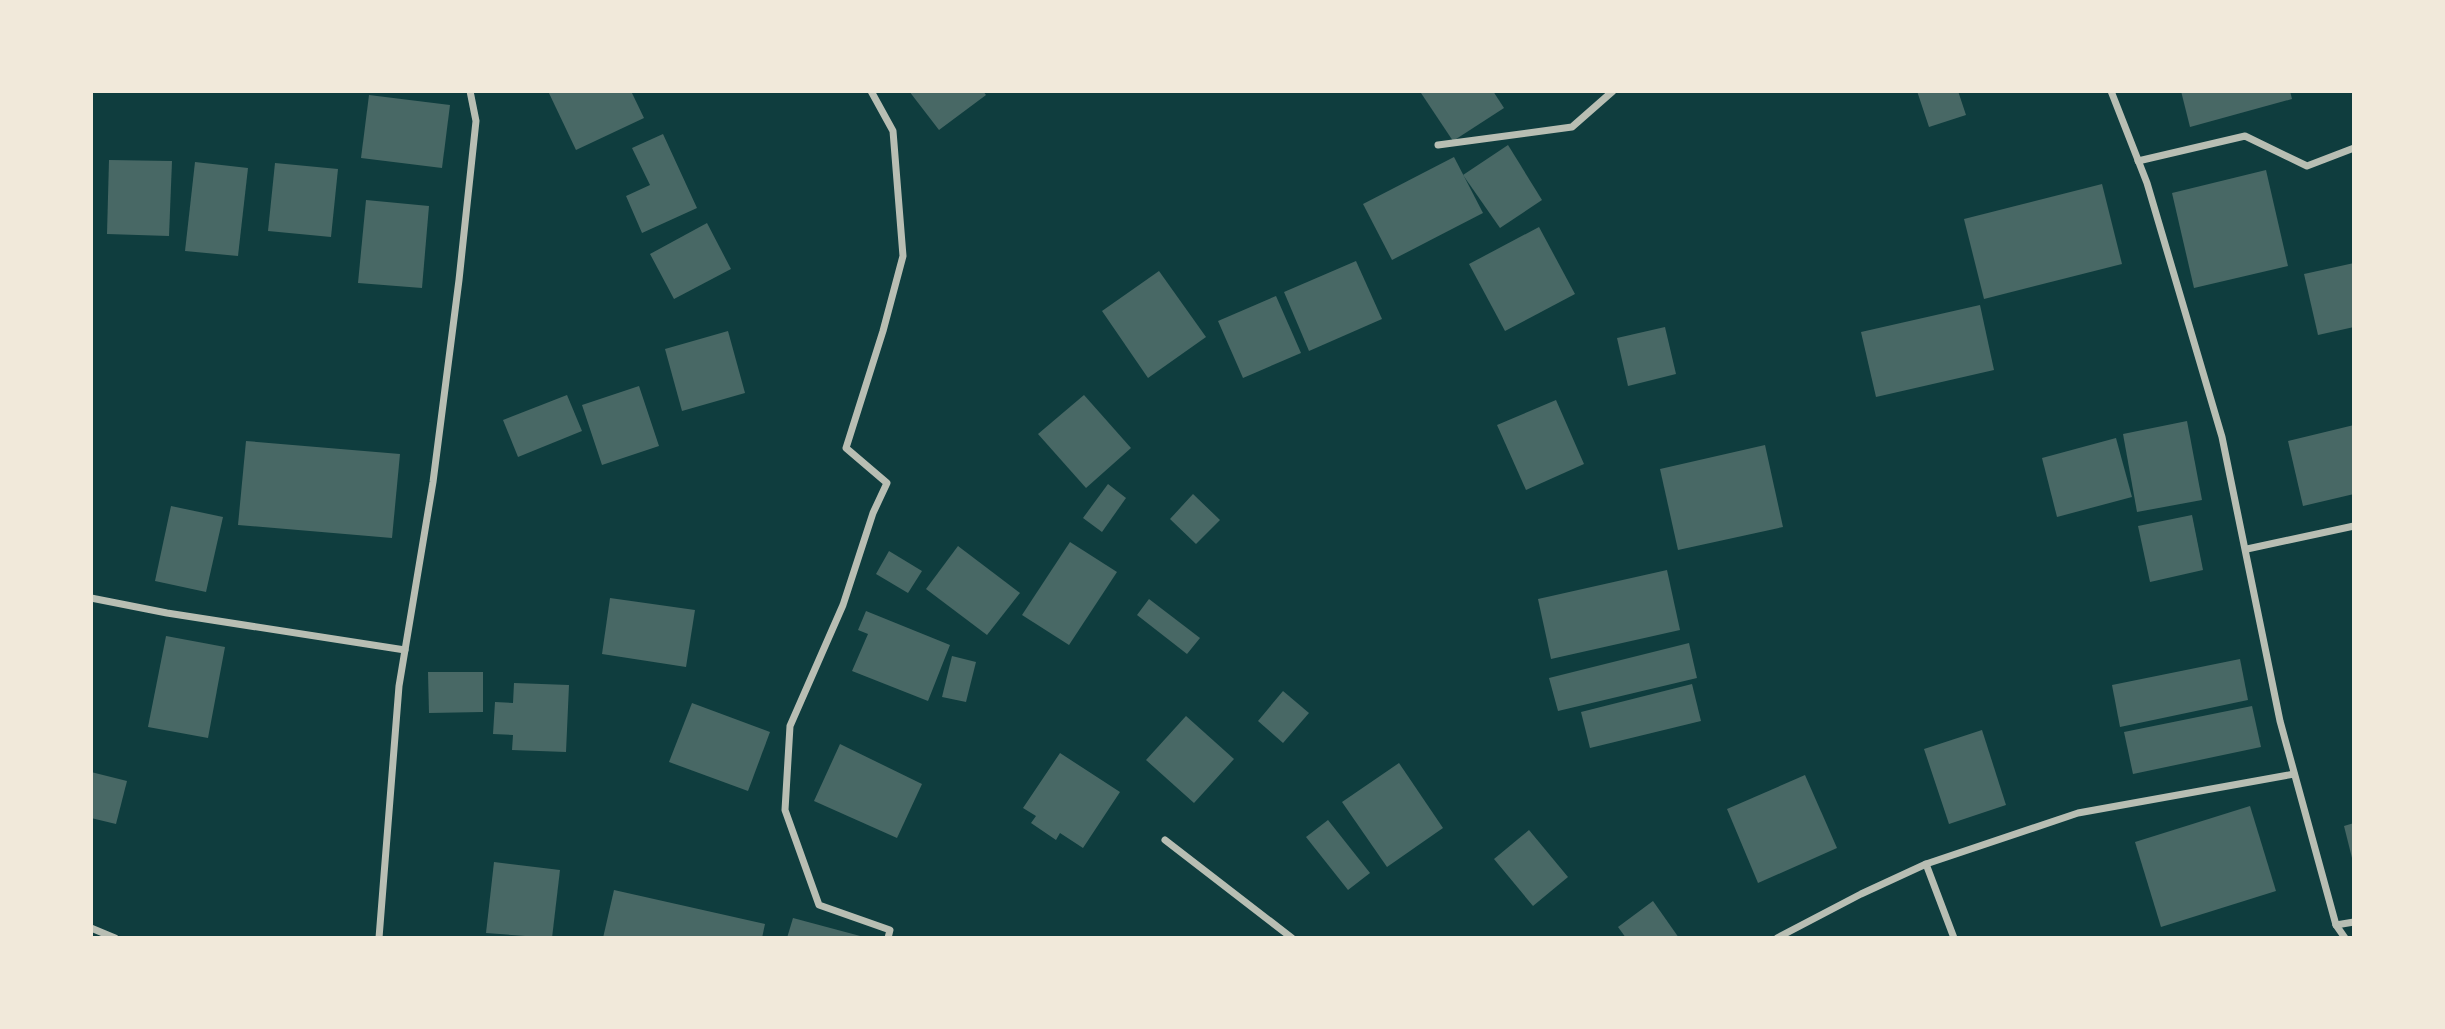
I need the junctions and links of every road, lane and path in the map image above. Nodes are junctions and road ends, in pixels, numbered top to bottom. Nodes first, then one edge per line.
1 (470, 91) edge
2 (871, 91) edge
3 (1613, 91) edge
4 (2111, 91) edge
5 (1438, 145) dead end
6 (2354, 148) edge
7 (2138, 161) junction
8 (2354, 526) edge
9 (2247, 549) junction
10 (91, 597) edge
11 (405, 650) junction
12 (2294, 774) junction
13 (1165, 840) dead end
14 (1926, 864) junction
15 (2354, 922) edge
16 (2336, 925) junction
17 (91, 928) edge
18 (115, 938) edge
19 (379, 938) edge
20 (888, 938) edge
21 (1292, 938) edge
22 (1777, 938) edge
23 (1954, 938) edge
24 (2345, 938) edge

1 - 11 street
2 - 20 street
3 - 5 street
4 - 7 street
6 - 7 street
7 - 9 street
8 - 9 street
9 - 12 street
10 - 11 street
11 - 19 street
12 - 14 street
12 - 16 street
13 - 21 street
14 - 22 street
14 - 23 street
15 - 16 street
16 - 24 street
17 - 18 street

